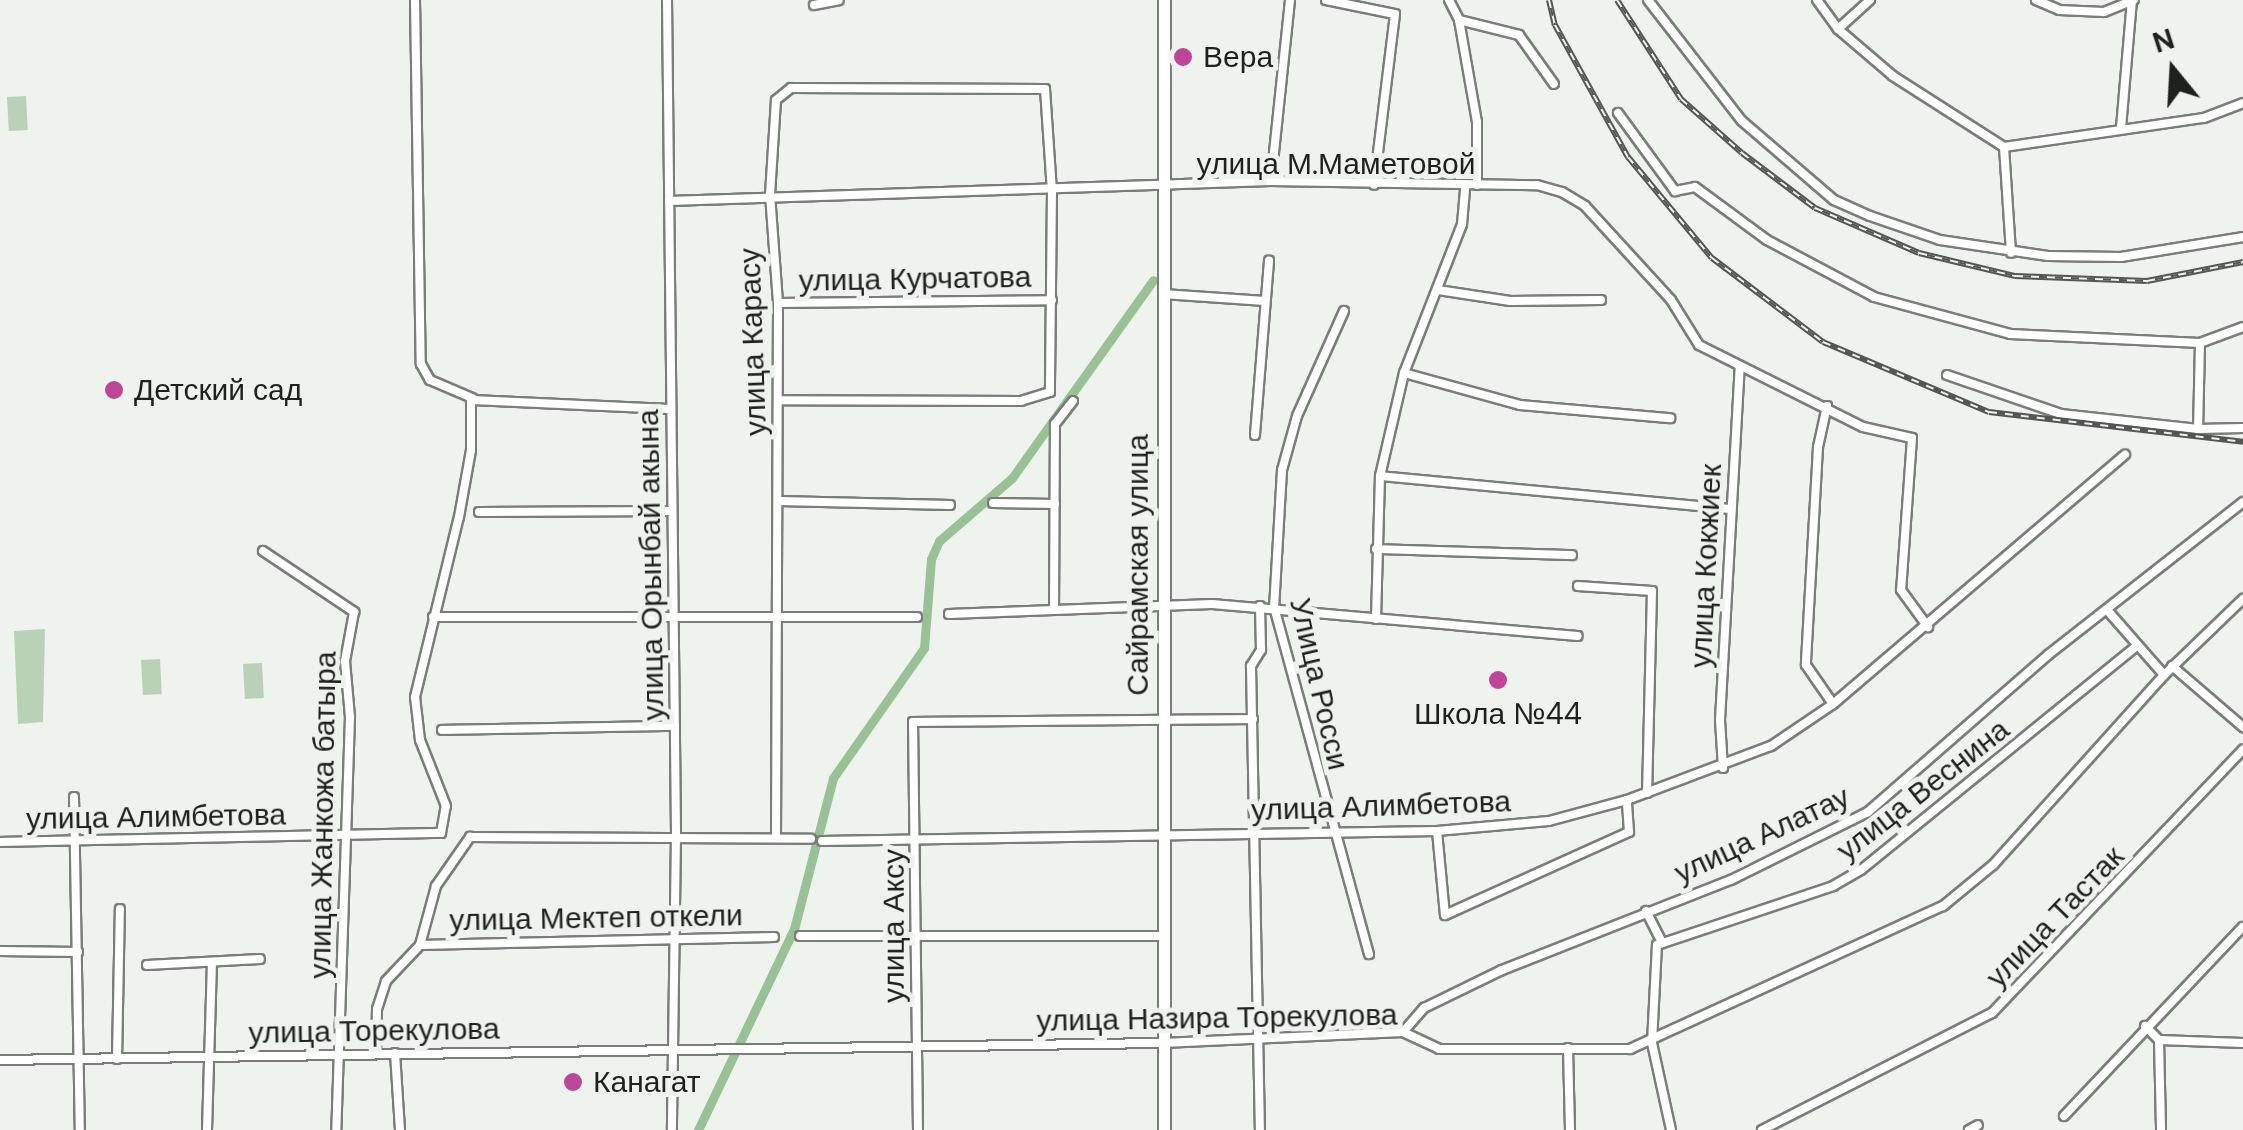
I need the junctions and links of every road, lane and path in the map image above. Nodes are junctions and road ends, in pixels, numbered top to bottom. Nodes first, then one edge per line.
1 (415, 0) edge
2 (667, 0) edge
3 (839, 0) edge
4 (1164, 0) edge
5 (1290, 0) edge
6 (1326, 0) edge
7 (1448, 0) edge
8 (1648, 0) edge
9 (1818, 0) edge
10 (1870, 0) edge
11 (2036, 0) edge
12 (2133, 1) edge
13 (814, 5) dead end
14 (1459, 20) junction
15 (1838, 29) junction
16 (1554, 84) dead end
17 (2243, 103) edge
18 (1618, 114) dead end
19 (2121, 128) junction
20 (2004, 146) junction
21 (1271, 181) junction
22 (1374, 185) junction
23 (1477, 185) junction
24 (1464, 187) junction
25 (1164, 189) junction
26 (1052, 191) junction
27 (770, 195) junction
28 (669, 200) junction
29 (2243, 237) edge
30 (2011, 253) junction
31 (1270, 261) dead end
32 (1438, 290) junction
33 (1163, 294) junction
34 (1052, 300) junction
35 (1601, 300) dead end
36 (1265, 301) junction
37 (778, 303) junction
38 (1344, 311) dead end
39 (2243, 326) edge
40 (2200, 344) junction
41 (1740, 367) junction
42 (1404, 373) junction
43 (1948, 375) dead end
44 (472, 398) junction
45 (778, 400) junction
46 (1073, 401) dead end
47 (1827, 406) junction
48 (671, 409) junction
49 (1670, 418) dead end
50 (2243, 428) edge
51 (2198, 429) junction
52 (1255, 435) dead end
53 (2125, 455) dead end
54 (1380, 476) junction
55 (779, 501) junction
56 (2243, 502) edge
57 (993, 503) dead end
58 (1056, 504) junction
59 (950, 506) dead end
60 (1731, 509) junction
61 (672, 511) junction
62 (479, 512) dead end
63 (1376, 549) junction
64 (263, 551) dead end
65 (1572, 556) dead end
66 (1578, 586) dead end
67 (2243, 599) edge
68 (1164, 604) junction
69 (1260, 606) junction
70 (1274, 607) junction
71 (1054, 609) junction
72 (2108, 612) junction
73 (780, 614) junction
74 (949, 614) dead end
75 (433, 617) junction
76 (674, 617) junction
77 (918, 617) dead end
78 (1376, 619) junction
79 (1928, 627) junction
80 (1578, 636) dead end
81 (2135, 647) junction
82 (2172, 666) junction
83 (2164, 675) junction
84 (1833, 704) junction
85 (1253, 719) junction
86 (1163, 724) junction
87 (675, 726) junction
88 (2243, 727) edge
89 (442, 730) dead end
90 (2243, 749) edge
91 (1723, 768) junction
92 (1646, 793) junction
93 (74, 797) dead end
94 (1627, 800) junction
95 (1332, 830) junction
96 (1437, 831) junction
97 (1257, 832) junction
98 (676, 834) junction
99 (776, 835) junction
100 (1162, 835) junction
101 (343, 839) junction
102 (811, 839) dead end
103 (916, 840) junction
104 (75, 841) junction
105 (822, 841) dead end
106 (0, 842) edge
107 (120, 908) dead end
108 (1646, 911) junction
109 (2243, 927) edge
110 (800, 936) dead end
111 (918, 936) junction
112 (1163, 936) junction
113 (774, 937) dead end
114 (674, 938) junction
115 (420, 944) junction
116 (1659, 944) junction
117 (0, 951) edge
118 (78, 952) junction
119 (1370, 954) dead end
120 (260, 959) dead end
121 (212, 962) junction
122 (147, 965) dead end
123 (2146, 1026) junction
124 (1403, 1032) junction
125 (1258, 1040) junction
126 (2159, 1040) junction
127 (1163, 1043) junction
128 (1652, 1043) junction
129 (2243, 1043) edge
130 (916, 1046) junction
131 (672, 1048) junction
132 (748, 1048) joint
133 (1568, 1048) junction
134 (336, 1054) junction
135 (376, 1054) junction
136 (395, 1054) junction
137 (209, 1056) junction
138 (117, 1059) junction
139 (0, 1060) edge
140 (80, 1060) junction
141 (2064, 1116) dead end
142 (1978, 1125) dead end
143 (80, 1130) edge
144 (207, 1130) edge
145 (336, 1130) edge
146 (400, 1130) edge
147 (672, 1130) edge
148 (918, 1130) edge
149 (1164, 1130) edge
150 (1260, 1130) edge
151 (1570, 1130) edge
152 (1671, 1130) edge
153 (1762, 1130) edge
154 (1968, 1130) edge
155 (2161, 1130) edge

1 - 44 street
2 - 28 street, улица Орынбай акына
3 - 13 street
4 - 25 main road, Сайрамская улица
5 - 21 street
6 - 22 street
7 - 14 street
8 - 30 street
9 - 15 street
10 - 15 street
11 - 12 street
12 - 19 street
14 - 16 street
14 - 23 street
15 - 20 street
17 - 19 street
18 - 40 street
19 - 20 street
20 - 30 street
21 - 22 street, улица М.Маметовой
21 - 25 street, улица М.Маметовой
22 - 24 street, улица М.Маметовой
23 - 24 street, улица М.Маметовой
23 - 41 street, улица М.Маметовой
24 - 32 street
25 - 26 street, улица М.Маметовой
25 - 33 main road, Сайрамская улица
26 - 27 street, улица М.Маметовой
26 - 27 street, улица Карасу
26 - 34 street
27 - 28 street, улица М.Маметовой
27 - 37 street, улица Карасу
28 - 48 street, улица Орынбай акына
29 - 30 street
31 - 36 street
32 - 35 street
32 - 42 street
33 - 36 street
33 - 68 main road, Сайрамская улица
34 - 37 street, улица Курчатова
34 - 45 street
36 - 52 street
37 - 45 street, улица Карасу
38 - 70 street, Улица Росси
39 - 40 street
40 - 51 street
41 - 47 street, улица М.Маметовой
41 - 60 street, улица Кокжиек
42 - 49 street
42 - 54 street
43 - 51 street
44 - 48 street
44 - 75 street
45 - 55 street, улица Карасу
46 - 58 street
47 - 79 street, улица М.Маметовой
47 - 84 street
48 - 61 street, улица Орынбай акына
50 - 51 street
53 - 79 street, улица Алимбетова
54 - 60 street
54 - 63 street
55 - 59 street
55 - 73 street, улица Карасу
56 - 72 street, улица Алатау
57 - 58 street
58 - 71 street
60 - 91 street, улица Кокжиек
61 - 62 street
61 - 76 street, улица Орынбай акына
63 - 65 street
63 - 78 street
64 - 101 street, улица Жанкожа батыра
66 - 92 street
67 - 82 street, улица Назира Торекулова
68 - 69 street
68 - 71 street
68 - 86 main road, Сайрамская улица
69 - 70 street
69 - 85 street, Улица Росси
70 - 78 street
70 - 95 street, Улица Росси
71 - 74 street
72 - 81 street
72 - 108 street, улица Алатау
73 - 76 street
73 - 77 street
73 - 99 street, улица Карасу
75 - 76 street
75 - 101 street, улица Алимбетова
76 - 87 street, улица Орынбай акына
78 - 80 street
79 - 84 street, улица Алимбетова
81 - 83 street
81 - 116 street, улица Веснина
82 - 83 street, улица Назира Торекулова
82 - 88 street
83 - 128 street, улица Назира Торекулова
84 - 91 street, улица Алимбетова
85 - 86 street
85 - 97 street, Улица Росси
86 - 100 main road, Сайрамская улица
86 - 103 street, улица Аксу
87 - 89 street
87 - 98 street, улица Орынбай акына
90 - 153 street, улица Тастак
91 - 92 street, улица Алимбетова
92 - 94 street, улица Алимбетова
93 - 104 street
94 - 96 street, улица Алимбетова
94 - 96 street
95 - 96 street, улица Алимбетова
95 - 97 street, улица Алимбетова
95 - 119 street, Улица Росси
97 - 100 street, улица Алимбетова
97 - 125 street, Улица Росси
98 - 99 street
98 - 114 street, улица Орынбай акына
98 - 115 street
99 - 102 street
100 - 103 street, улица Алимбетова
100 - 112 main road, Сайрамская улица
101 - 104 street, улица Алимбетова
101 - 134 street, улица Жанкожа батыра
103 - 105 street, улица Алимбетова
103 - 111 street, улица Аксу
104 - 106 street, улица Алимбетова
104 - 118 street
107 - 138 street
108 - 116 street
108 - 124 street, улица Алатау
109 - 123 street
110 - 111 street
111 - 112 street
111 - 130 street, улица Аксу
112 - 127 main road, Сайрамская улица
113 - 114 street, улица Мектеп откели
114 - 115 street, улица Мектеп откели
114 - 131 street, улица Орынбай акына
115 - 135 street
116 - 128 street
117 - 118 street
118 - 140 street
120 - 121 street
121 - 122 street
121 - 137 street
123 - 126 street
123 - 141 street
124 - 125 street, улица Назира Торекулова
124 - 133 street, улица Назира Торекулова
125 - 127 street, улица Назира Торекулова
125 - 150 street, Улица Росси
126 - 129 street
126 - 155 street
127 - 130 street, улица Назира Торекулова
127 - 149 main road, Сайрамская улица
128 - 133 street, улица Назира Торекулова
128 - 152 street
130 - 132 street, улица Назира Торекулова
130 - 148 street, улица Аксу
131 - 132 street, улица Торекулова
131 - 136 street, улица Торекулова
131 - 147 street, улица Орынбай акына
133 - 151 street
134 - 135 street, улица Торекулова
134 - 137 street, улица Торекулова
134 - 145 street, улица Жанкожа батыра
135 - 136 street, улица Торекулова
136 - 146 street
137 - 138 street, улица Торекулова
137 - 144 street
138 - 140 street, улица Торекулова
139 - 140 street, улица Торекулова
140 - 143 street
142 - 154 street

